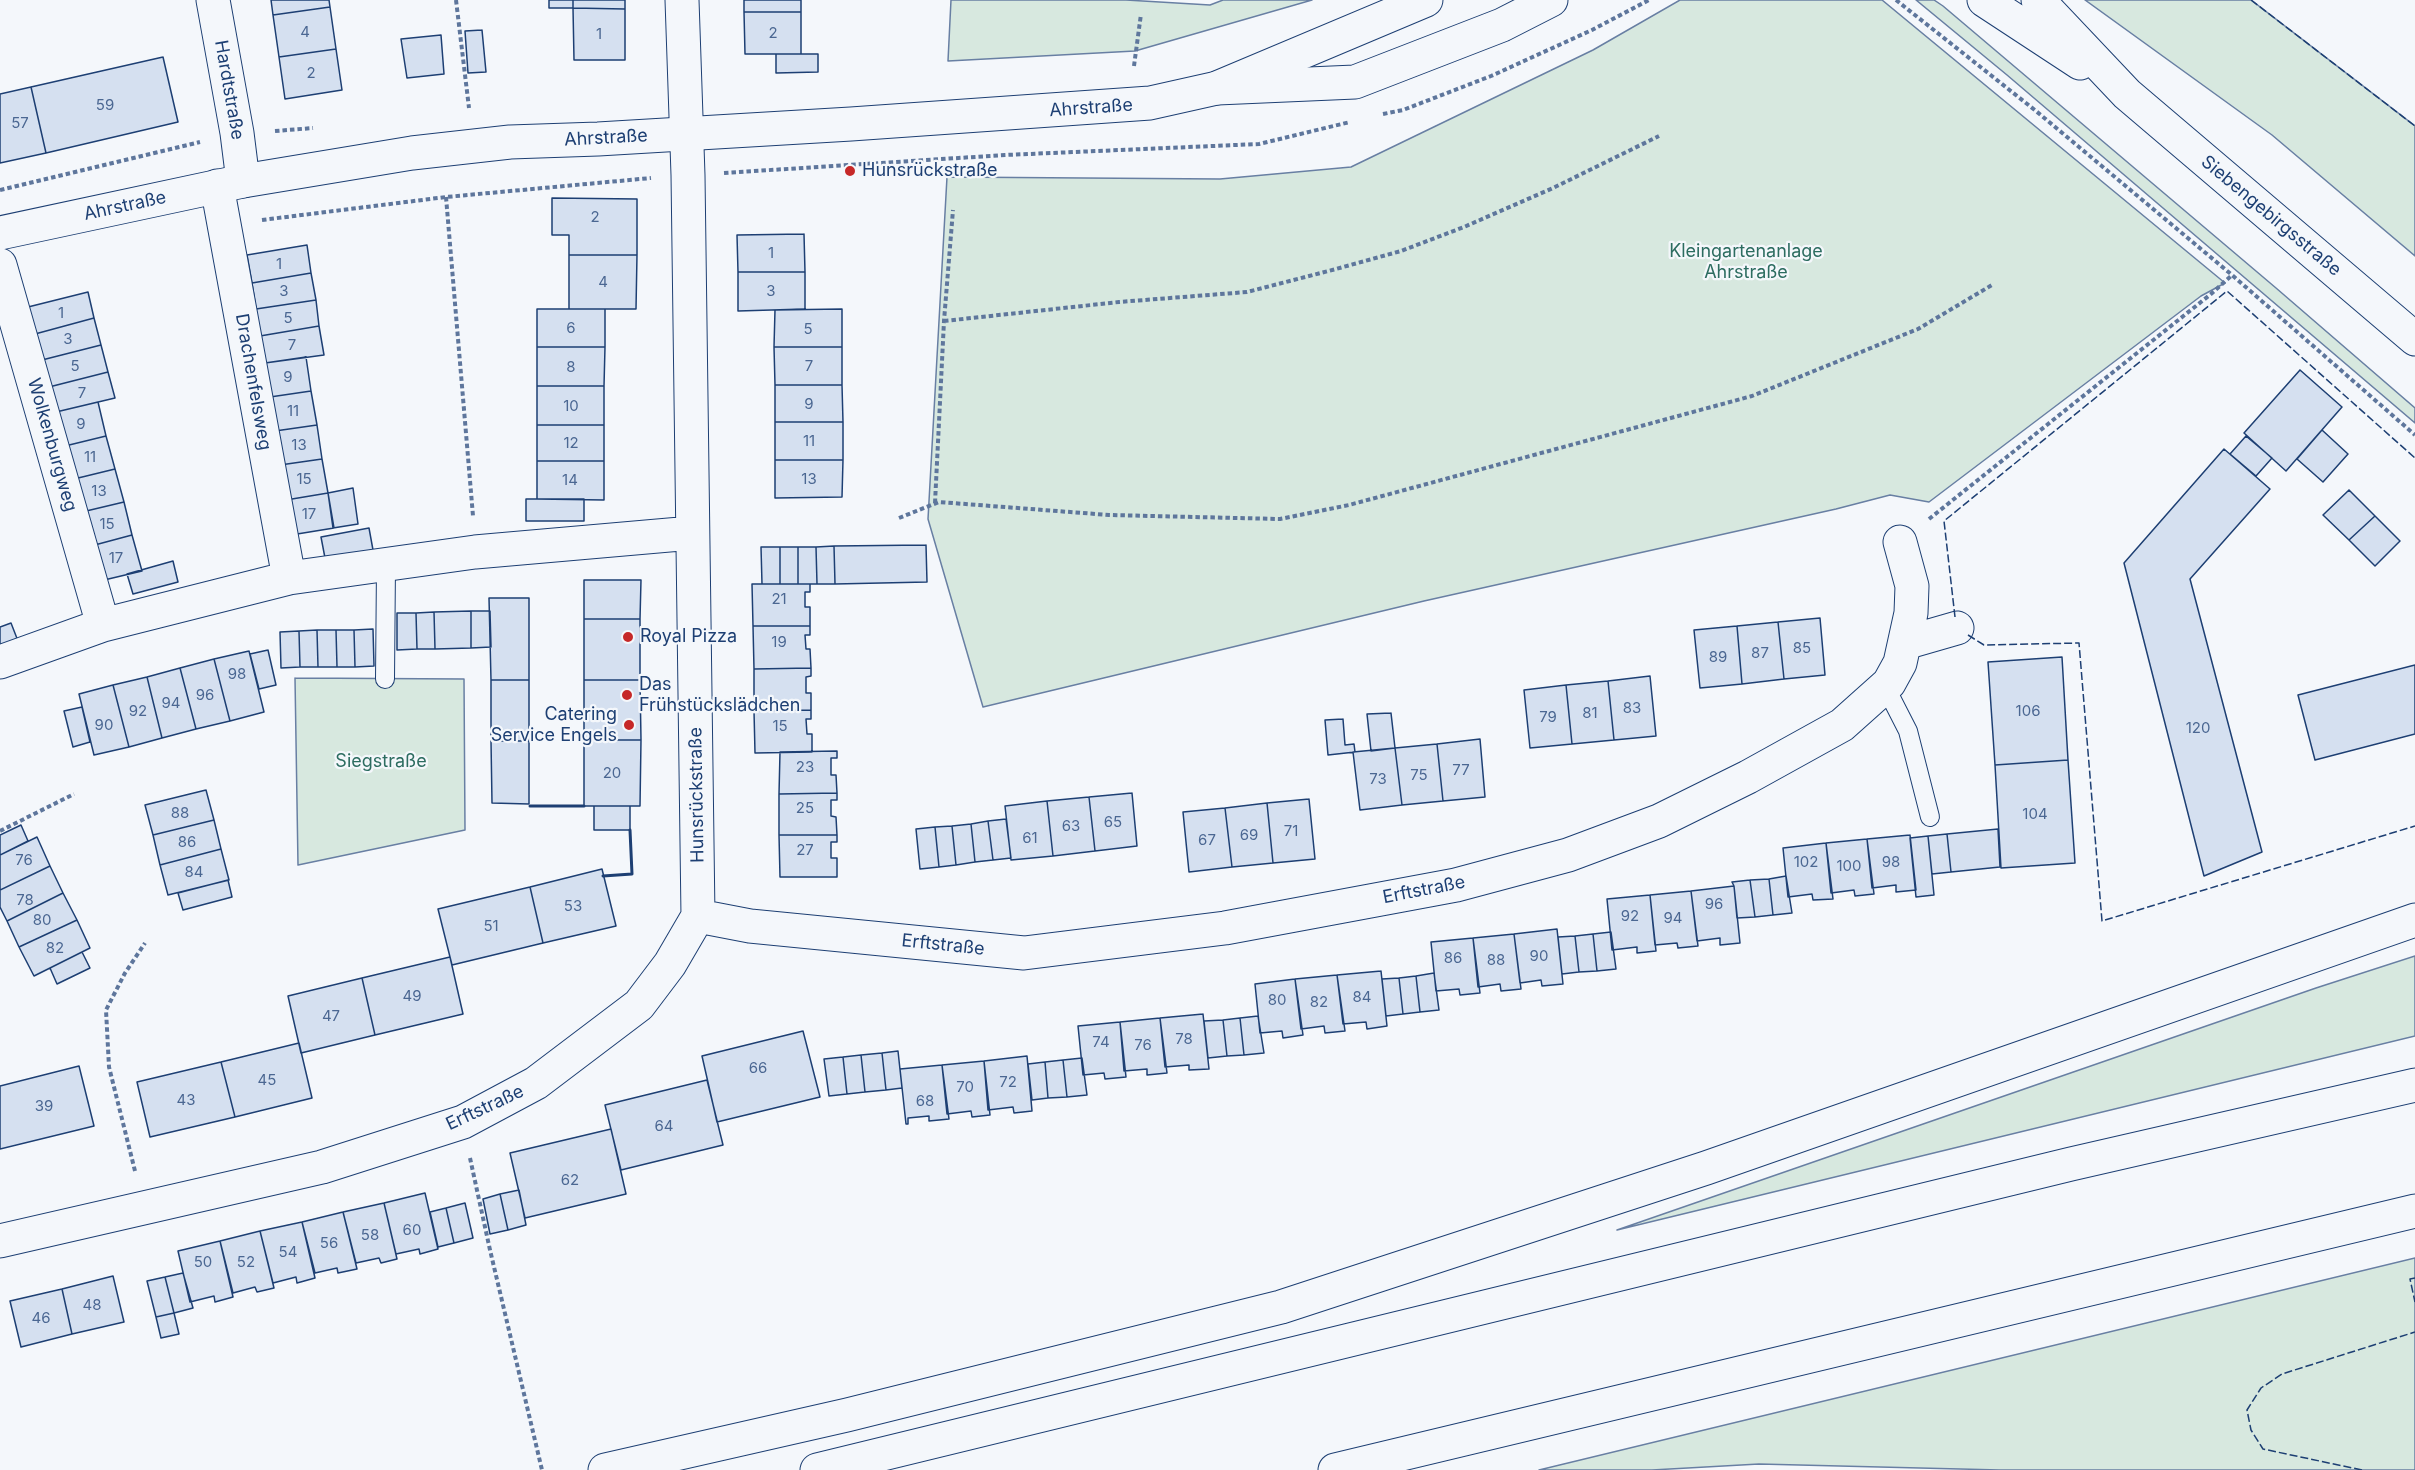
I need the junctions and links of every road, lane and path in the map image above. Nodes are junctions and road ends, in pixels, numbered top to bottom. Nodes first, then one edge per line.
1 (213, 0) edge
2 (456, 0) edge
3 (682, 0) edge
4 (1426, 0) edge
5 (1551, 0) edge
6 (1896, 0) edge
7 (1984, 0) edge
8 (2038, 0) edge
9 (1141, 14) dead end
10 (1134, 71) dead end
11 (1217, 88) junction
12 (2127, 94) junction
13 (470, 118) dead end
14 (686, 134) junction
15 (1659, 136) dead end
16 (230, 183) junction
17 (446, 197) dead end
18 (953, 210) dead end
19 (0, 233) edge
20 (0, 265) edge
21 (2232, 275) junction
22 (1992, 285) dead end
23 (944, 321) junction
24 (2415, 339) edge
25 (2415, 435) edge
26 (935, 503) junction
27 (899, 518) dead end
28 (692, 533) junction
29 (1900, 542) joint
30 (475, 552) junction
31 (386, 565) junction
32 (289, 578) junction
33 (104, 625) junction
34 (1957, 628) dead end
35 (1905, 643) junction
36 (0, 662) edge
37 (385, 679) dead end
38 (1885, 686) junction
39 (74, 794) dead end
40 (1930, 817) dead end
41 (0, 831) edge
42 (698, 915) junction
43 (2415, 920) edge
44 (145, 943) dead end
45 (2415, 1085) edge
46 (463, 1122) junction
47 (146, 1209) junction
48 (2415, 1211) edge
49 (0, 1241) edge
50 (542, 1470) edge
51 (604, 1470) edge
52 (817, 1470) edge
53 (1335, 1470) edge

1 - 16 main road, Hardtstraße
2 - 13 path
3 - 14 main road, Hunsrückstraße
4 - 11 main road, Ahrstraße
5 - 11 main road, Ahrstraße
6 - 21 path
7 - 12 main road, Siebengebirgsstraße
8 - 12 main road, Siebengebirgsstraße
9 - 10 path
11 - 14 main road, Ahrstraße
12 - 24 main road, Siebengebirgsstraße
14 - 16 main road, Ahrstraße
14 - 28 main road, Hunsrückstraße
15 - 23 path
16 - 19 main road, Ahrstraße
16 - 32 main road, Drachenfelsweg
17 - 30 path
18 - 23 path
20 - 33 main road, Wolkenburgweg
21 - 25 path
21 - 29 path
22 - 26 path
23 - 26 path
26 - 27 path
28 - 30 main road
28 - 42 main road, Hunsrückstraße
29 - 35 main road, Erftstraße
30 - 31 main road
31 - 32 main road
31 - 37 lane
32 - 33 main road
33 - 36 main road
34 - 35 main road
35 - 38 main road, Erftstraße
38 - 40 lane
38 - 42 main road, Erftstraße
39 - 41 path
42 - 46 main road, Erftstraße
43 - 51 main road
44 - 47 path
45 - 52 main road
46 - 47 main road, Erftstraße
46 - 50 path
47 - 49 main road, Erftstraße
48 - 53 main road

